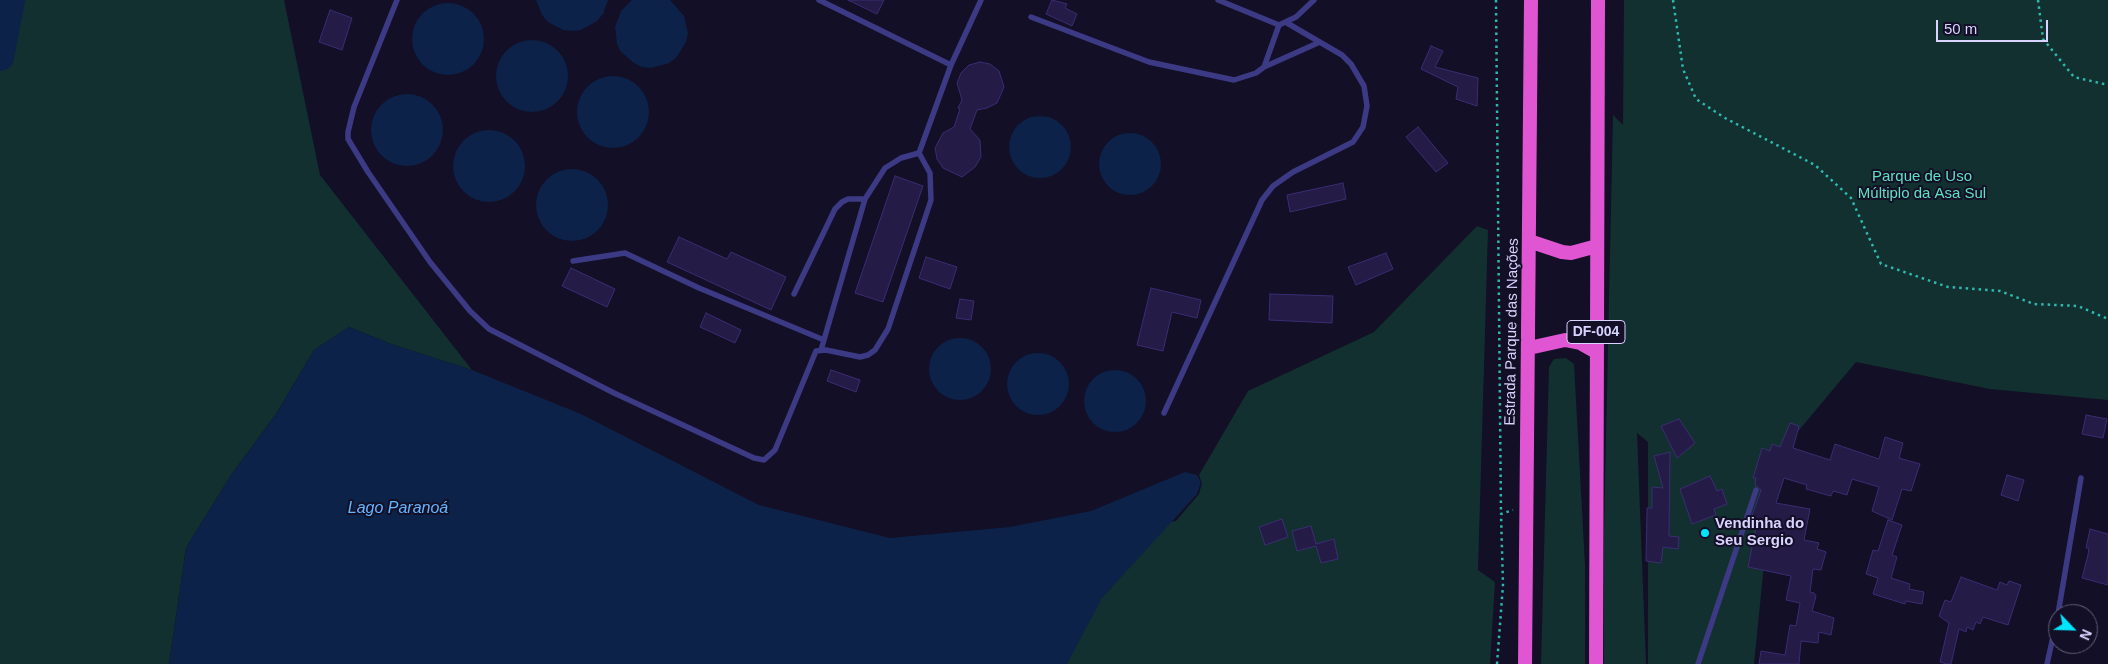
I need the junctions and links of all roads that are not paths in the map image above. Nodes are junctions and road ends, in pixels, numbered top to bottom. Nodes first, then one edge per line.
1 (397, 0) edge
2 (819, 0) edge
3 (981, 0) edge
4 (1218, 0) edge
5 (1314, 0) edge
6 (1531, 0) edge
7 (1598, 0) edge
8 (1031, 17) dead end
9 (1287, 23) junction
10 (1279, 25) junction
11 (1320, 42) junction
12 (951, 65) junction
13 (1264, 67) junction
14 (919, 153) junction
15 (866, 199) junction
16 (1530, 241) junction
17 (1597, 246) junction
18 (573, 261) dead end
19 (794, 294) dead end
20 (824, 340) junction
21 (1528, 348) junction
22 (821, 350) junction
23 (1596, 352) junction
24 (1164, 413) dead end
25 (2081, 478) dead end
26 (1756, 490) dead end
27 (2060, 604) edge
28 (1525, 664) edge
29 (1596, 664) edge
30 (1698, 664) edge

1 - 22 lane
2 - 12 lane
3 - 12 lane
4 - 10 lane
5 - 9 lane
6 - 16 highway, Estrada Parque das Nações
7 - 17 highway, DF-004
8 - 13 lane
9 - 10 lane
9 - 11 lane
10 - 13 lane
11 - 13 lane
11 - 24 lane
12 - 14 lane
14 - 15 lane
14 - 22 lane
15 - 19 lane
15 - 20 lane
16 - 17 highway
16 - 21 highway, Estrada Parque das Nações
17 - 23 highway, DF-004
18 - 20 lane
20 - 22 lane
21 - 23 highway
21 - 28 highway, Estrada Parque das Nações
23 - 29 highway, DF-004
25 - 27 lane
26 - 30 lane

